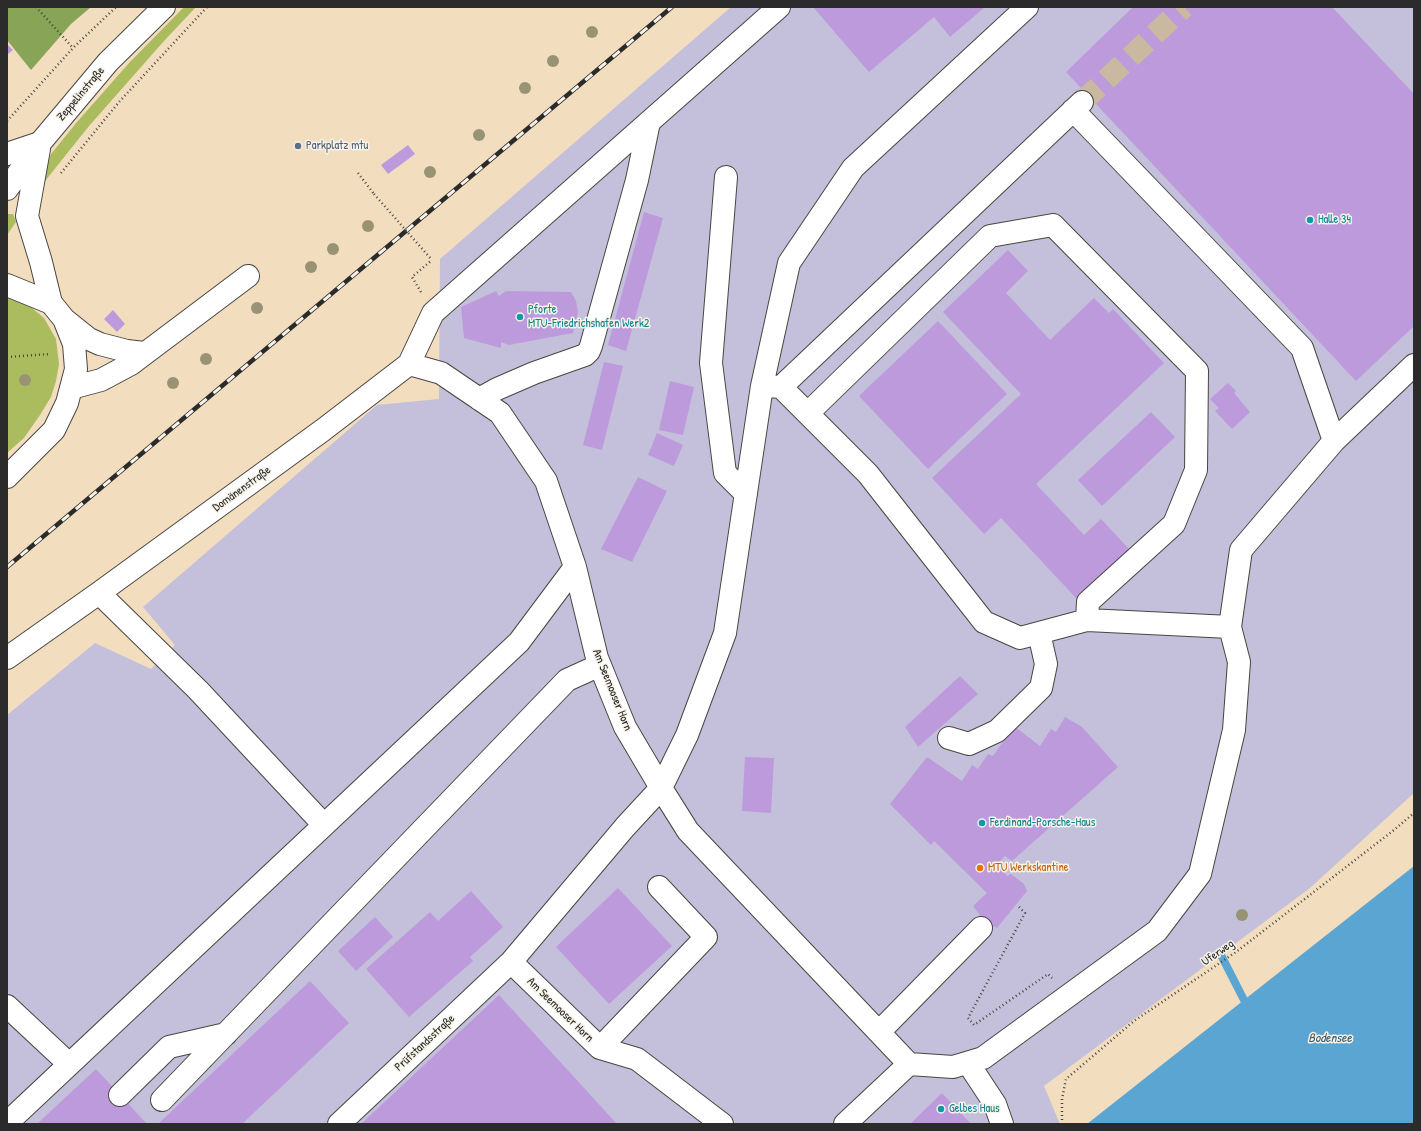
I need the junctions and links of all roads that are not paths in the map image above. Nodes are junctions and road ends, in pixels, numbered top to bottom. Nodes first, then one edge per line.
1 (164, 7) edge
2 (778, 7) edge
3 (1027, 7) edge
4 (649, 122) junction
5 (40, 143) junction
6 (7, 154) edge
7 (726, 177) dead end
8 (7, 189) edge
9 (248, 276) dead end
10 (7, 285) edge
11 (58, 311) junction
12 (144, 353) junction
13 (409, 364) junction
14 (1414, 364) edge
15 (772, 386) junction
16 (72, 388) junction
17 (479, 399) junction
18 (808, 413) junction
19 (1334, 441) junction
20 (7, 477) edge
21 (746, 494) junction
22 (575, 567) junction
23 (99, 593) junction
24 (1087, 620) junction
25 (1230, 627) junction
26 (1039, 633) junction
27 (7, 658) edge
28 (600, 665) junction
29 (949, 738) dead end
30 (661, 788) junction
31 (324, 825) junction
32 (659, 887) dead end
33 (981, 928) dead end
34 (511, 962) junction
35 (7, 1006) edge
36 (879, 1032) junction
37 (226, 1034) junction
38 (600, 1048) junction
39 (968, 1063) junction
40 (70, 1064) junction
41 (909, 1064) junction
42 (120, 1095) dead end
43 (162, 1100) dead end
44 (7, 1123) edge
45 (339, 1124) edge
46 (722, 1124) edge
47 (845, 1124) edge
48 (1002, 1124) edge

1 - 5 street, Zeppelinstraße
2 - 4 street, Domänenstraße
3 - 15 street
4 - 13 street, Domänenstraße
4 - 17 street
5 - 6 street
5 - 8 street, Zeppelinstraße
5 - 11 street
7 - 21 street
9 - 12 street
10 - 11 street
11 - 12 street
11 - 16 street
12 - 16 street
13 - 17 street, Am Seemooser Horn
13 - 23 street, Domänenstraße
14 - 19 street
15 - 18 street
15 - 19 street
15 - 21 street
16 - 20 street
17 - 22 street, Am Seemooser Horn
18 - 24 street
18 - 26 street
19 - 25 street
21 - 30 street
22 - 28 street, Am Seemooser Horn
22 - 31 street
23 - 27 street, Domänenstraße
23 - 31 street
24 - 25 street
24 - 26 street
25 - 39 street
26 - 29 street
28 - 30 street, Am Seemooser Horn
28 - 37 street
30 - 34 street
30 - 36 street, Am Seemooser Horn
31 - 40 street
32 - 38 street
33 - 36 street
34 - 38 street, Am Seemooser Horn
34 - 45 street, Prüfstandsstraße
35 - 40 street
36 - 41 street, Am Seemooser Horn
37 - 42 street
37 - 43 street
38 - 46 street, Am Seemooser Horn
39 - 41 street
39 - 48 street
40 - 44 street
41 - 47 street

